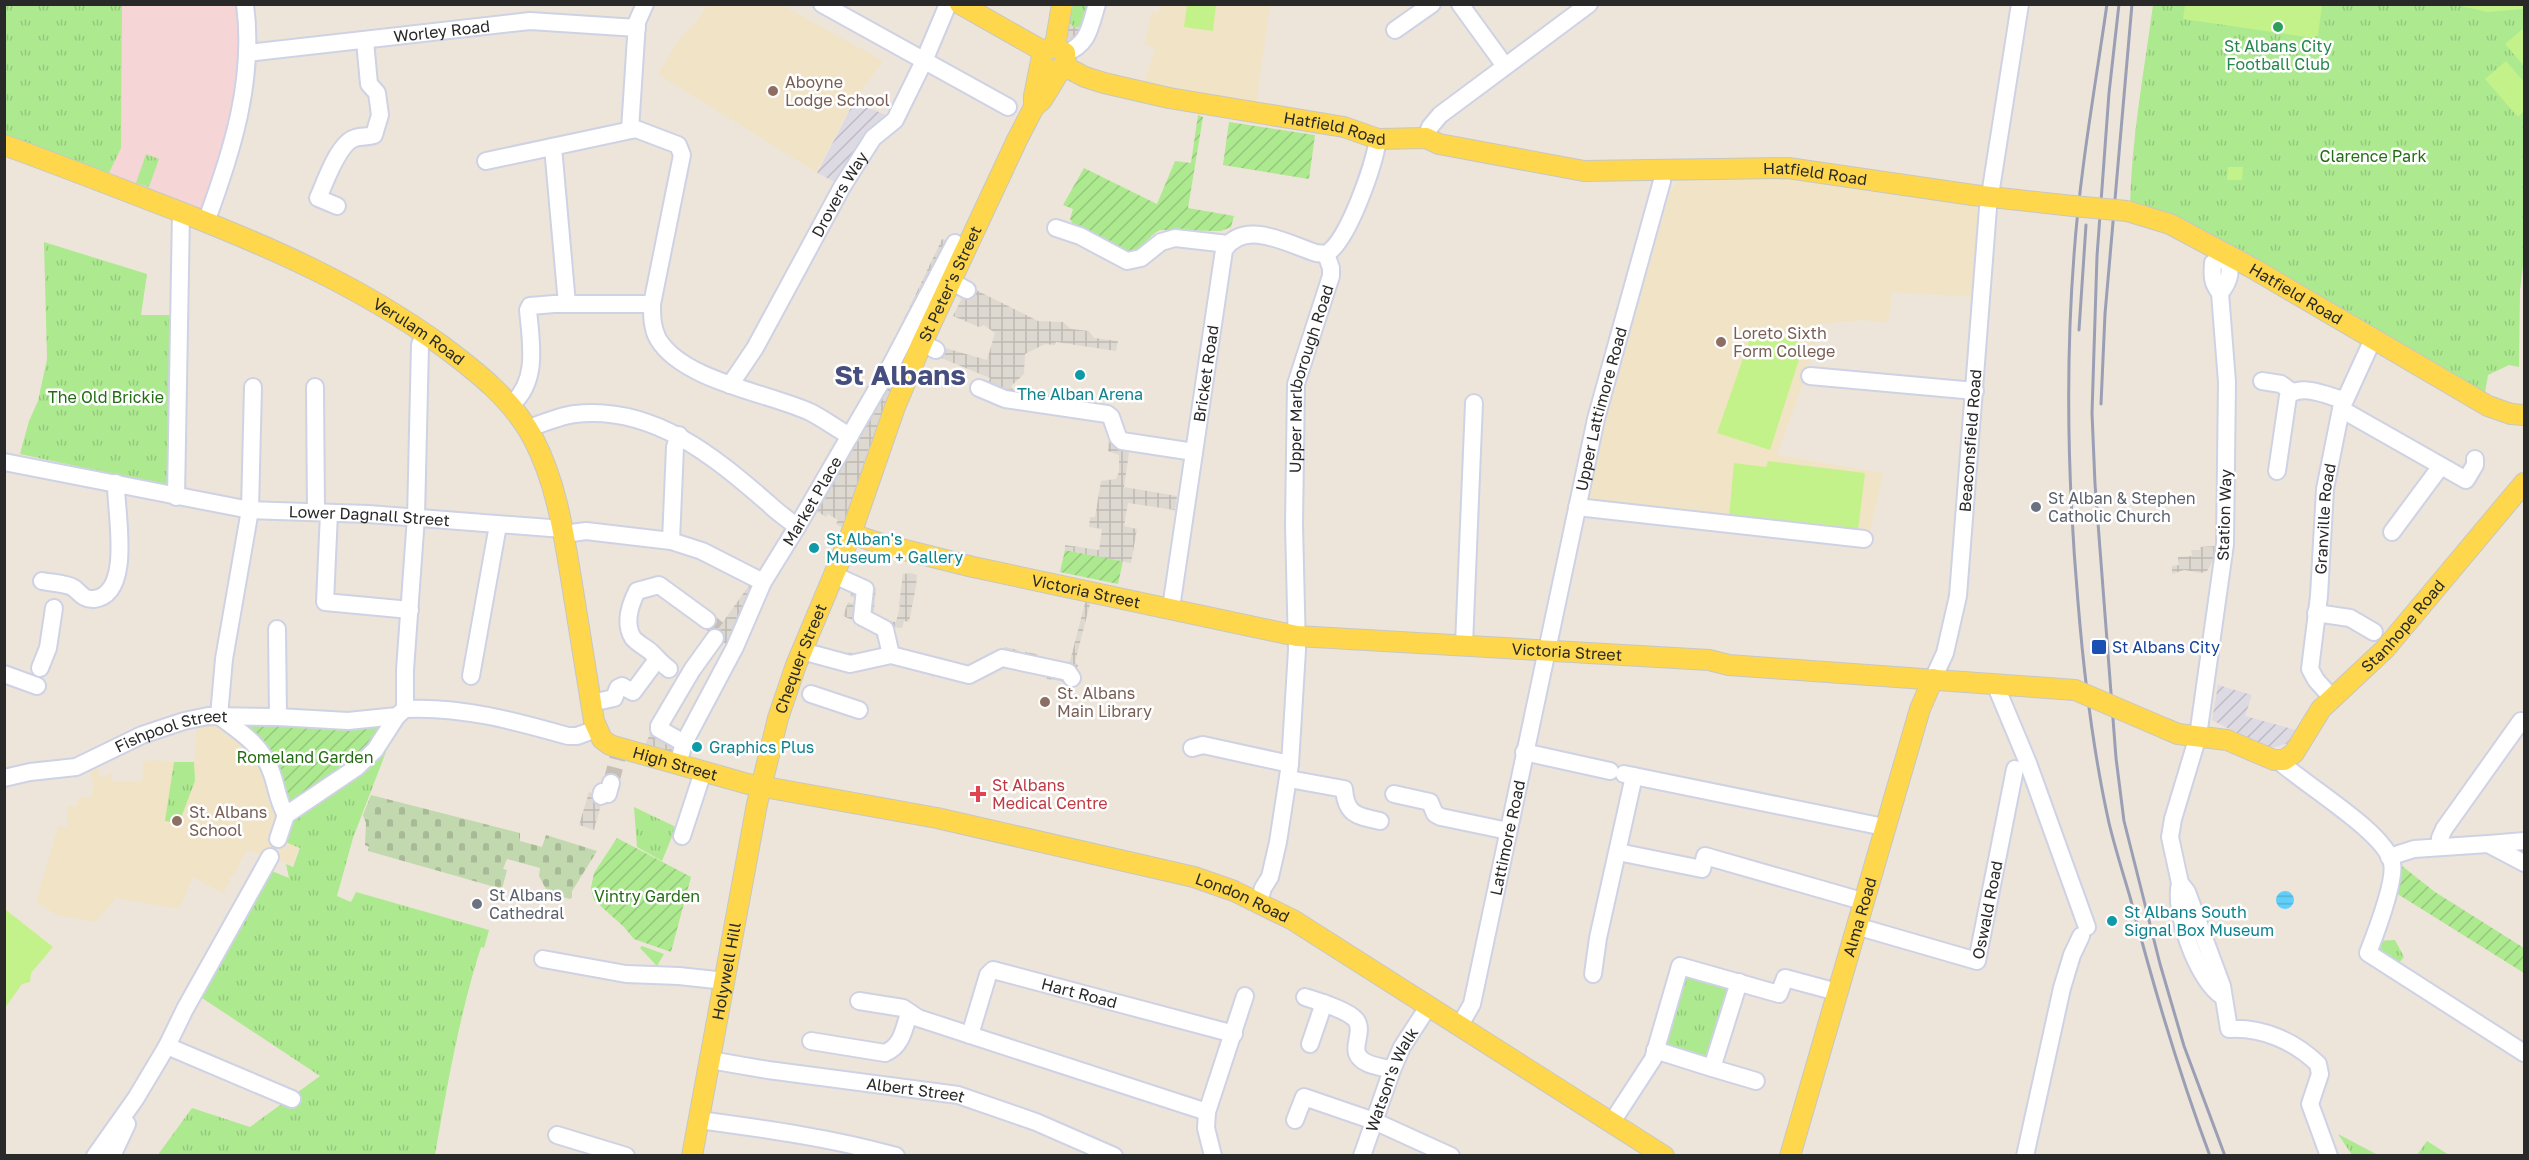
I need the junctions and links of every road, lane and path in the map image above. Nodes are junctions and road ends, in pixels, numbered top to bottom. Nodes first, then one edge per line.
1 (245, 4) edge
2 (645, 4) edge
3 (822, 4) edge
4 (948, 4) edge
5 (960, 4) edge
6 (1062, 4) edge
7 (1097, 4) edge
8 (1432, 4) edge
9 (1460, 4) edge
10 (1589, 4) edge
11 (2020, 4) edge
12 (531, 13) edge
13 (637, 28) junction
14 (1395, 30) dead end
15 (364, 41) junction
16 (248, 53) junction
17 (1055, 58) junction
18 (924, 61) junction
19 (1505, 66) junction
20 (1008, 107) dead end
21 (380, 115) junction
22 (630, 130) junction
23 (386, 131) dead end
24 (1426, 138) junction
25 (1378, 140) junction
26 (4, 145) edge
27 (553, 147) junction
28 (486, 160) dead end
29 (1662, 170) junction
30 (1990, 197) junction
31 (337, 206) dead end
32 (182, 213) junction
33 (206, 222) junction
34 (1056, 228) dead end
35 (955, 243) dead end
36 (1228, 244) junction
37 (1326, 254) junction
38 (2227, 256) junction
39 (567, 304) junction
40 (652, 304) junction
41 (424, 333) junction
42 (2373, 339) junction
43 (1810, 376) dead end
44 (2262, 381) dead end
45 (730, 385) junction
46 (253, 387) dead end
47 (315, 387) dead end
48 (980, 388) dead end
49 (1975, 392) junction
50 (2292, 392) junction
51 (873, 398) junction
52 (1474, 403) dead end
53 (2342, 404) junction
54 (511, 405) junction
55 (895, 407) junction
56 (2524, 415) edge
57 (527, 429) junction
58 (679, 435) junction
59 (850, 436) junction
60 (1194, 452) junction
61 (2475, 459) dead end
62 (4, 462) edge
63 (2441, 466) junction
64 (2277, 471) dead end
65 (116, 483) junction
66 (2524, 483) edge
67 (176, 497) junction
68 (1577, 507) junction
69 (250, 510) junction
70 (323, 512) junction
71 (416, 517) junction
72 (498, 525) junction
73 (797, 527) junction
74 (564, 532) junction
75 (2392, 532) dead end
76 (851, 534) junction
77 (1864, 539) dead end
78 (671, 541) junction
79 (834, 575) junction
80 (763, 582) junction
81 (1170, 608) junction
82 (410, 610) junction
83 (2316, 613) junction
84 (706, 620) tunnel mouth
85 (277, 629) dead end
86 (2374, 632) dead end
87 (1297, 636) junction
88 (715, 638) dead end
89 (1464, 645) junction
90 (1548, 649) junction
91 (802, 651) junction
92 (891, 655) junction
93 (40, 668) dead end
94 (673, 672) junction
95 (4, 674) edge
96 (471, 676) dead end
97 (1072, 678) dead end
98 (1933, 679) junction
99 (1995, 684) junction
100 (37, 686) dead end
101 (811, 694) dead end
102 (2333, 699) junction
103 (591, 704) junction
104 (859, 710) dead end
105 (401, 713) junction
106 (219, 716) junction
107 (278, 717) junction
108 (2521, 721) dead end
109 (596, 729) junction
110 (2198, 736) junction
111 (684, 743) junction
112 (1192, 747) dead end
113 (1524, 752) junction
114 (2279, 761) junction
115 (678, 764) junction
116 (2015, 768) dead end
117 (1289, 771) junction
118 (1623, 773) junction
119 (4, 778) edge
120 (700, 781) dead end
121 (761, 787) junction
122 (1394, 794) dead end
123 (286, 814) junction
124 (1380, 821) dead end
125 (1884, 827) junction
126 (1508, 831) junction
127 (682, 836) dead end
128 (278, 839) dead end
129 (2524, 841) edge
130 (2488, 844) junction
131 (2440, 847) junction
132 (1618, 852) junction
133 (270, 857) dead end
134 (2389, 857) junction
135 (2524, 863) edge
136 (1862, 901) junction
137 (1259, 902) junction
138 (1856, 926) junction
139 (543, 958) dead end
140 (1593, 974) dead end
141 (725, 981) junction
142 (1739, 982) junction
143 (1837, 992) junction
144 (1245, 996) dead end
145 (1305, 997) dead end
146 (859, 1001) dead end
147 (1324, 1003) junction
148 (1428, 1006) junction
149 (909, 1013) junction
150 (1460, 1025) junction
151 (1234, 1034) junction
152 (970, 1035) junction
153 (811, 1041) dead end
154 (1310, 1044) dead end
155 (167, 1046) junction
156 (1655, 1050) junction
157 (2524, 1053) edge
158 (710, 1060) junction
159 (1712, 1068) junction
160 (1392, 1070) junction
161 (1756, 1081) dead end
162 (136, 1098) junction
163 (292, 1099) dead end
164 (1208, 1112) junction
165 (699, 1120) junction
166 (1295, 1120) dead end
167 (1374, 1121) junction
168 (1611, 1122) junction
169 (558, 1135) dead end
170 (95, 1155) edge
171 (112, 1155) edge
172 (626, 1155) edge
173 (692, 1155) edge
174 (896, 1155) edge
175 (1114, 1155) edge
176 (1213, 1155) edge
177 (1362, 1155) edge
178 (1451, 1155) edge
179 (1664, 1155) edge
180 (1790, 1155) edge
181 (2025, 1155) edge
182 (2329, 1155) edge

1 - 16 street
2 - 13 street
3 - 18 street
4 - 18 street, Drovers Way
5 - 17 main road, Hatfield Road
6 - 17 main road, St Peter's Street
7 - 17 street, St Peter's Street
8 - 14 street
9 - 19 street
10 - 19 street
11 - 30 street, Beaconsfield Road
12 - 13 street, Worley Road
12 - 15 street, Worley Road
13 - 22 street
15 - 16 street, Worley Road
15 - 21 street
16 - 33 street
17 - 25 main road, Hatfield Road
17 - 55 main road, St Peter's Street
18 - 20 street
18 - 45 street, Drovers Way
19 - 24 street
21 - 23 street
21 - 31 street
22 - 27 street
22 - 40 street
24 - 25 main road, Hatfield Road
24 - 29 main road, Hatfield Road
25 - 37 street
26 - 32 main road, Verulam Road
27 - 28 street
27 - 39 street
29 - 30 main road, Hatfield Road
29 - 68 street, Upper Lattimore Road
30 - 38 main road, Hatfield Road, bridge
30 - 49 street, Beaconsfield Road
32 - 33 main road, Verulam Road
32 - 67 street
33 - 41 main road, Verulam Road
34 - 36 street
35 - 51 street, Market Place
36 - 37 street
36 - 60 street, Bricket Road
37 - 87 street, Upper Marlborough Road
38 - 42 main road, Hatfield Road
38 - 110 street, Station Way
39 - 40 street
39 - 54 street
40 - 45 street
41 - 54 main road, Verulam Road
41 - 71 street
42 - 53 street, Granville Road
42 - 56 main road, Hatfield Road
43 - 49 street
44 - 50 street
45 - 59 street
46 - 69 street
47 - 70 street
48 - 60 street
49 - 98 street, Beaconsfield Road
50 - 53 street
50 - 64 street
51 - 55 street
51 - 59 street, Market Place
52 - 89 street
53 - 63 street
53 - 83 street, Granville Road
54 - 57 main road, Verulam Road
55 - 76 main road, St Peter's Street
57 - 58 street
57 - 74 main road, Verulam Road
58 - 73 street
58 - 78 street
59 - 73 street, Market Place
60 - 81 street, Bricket Road
61 - 63 street
62 - 65 street, Lower Dagnall Street
63 - 75 street
65 - 67 street, Lower Dagnall Street
65 - 93 street
66 - 102 main road, Stanhope Road
67 - 69 street, Lower Dagnall Street
68 - 77 street
68 - 90 street, Upper Lattimore Road
69 - 70 street, Lower Dagnall Street
69 - 106 street
70 - 71 street, Lower Dagnall Street
70 - 82 street
71 - 72 street, Lower Dagnall Street
71 - 82 street
72 - 74 street, Lower Dagnall Street
72 - 96 street
73 - 80 street, Market Place
74 - 78 street, Lower Dagnall Street
74 - 103 main road, Verulam Road
76 - 79 main road, Chequer Street
76 - 81 main road, Victoria Street
78 - 80 street, Lower Dagnall Street
79 - 91 main road, Chequer Street
79 - 92 street
80 - 111 street, Market Place
81 - 87 main road, Victoria Street
82 - 105 street
83 - 86 street
83 - 102 street, Granville Road
84 - 94 street
85 - 107 street
87 - 89 main road, Victoria Street
87 - 117 street, Upper Marlborough Road
88 - 94 street
89 - 90 main road, Victoria Street
90 - 98 main road, Victoria Street
90 - 113 street, Lattimore Road
91 - 92 street
91 - 121 main road, Chequer Street
92 - 97 street
94 - 103 street
94 - 111 street
95 - 100 street
98 - 99 main road, Victoria Street
98 - 125 main road, Alma Road
99 - 110 main road, Victoria Street, bridge
99 - 181 street
101 - 104 street
102 - 114 main road, Stanhope Road
103 - 109 main road, Verulam Road
105 - 107 street
105 - 109 street
105 - 123 street
106 - 107 street
106 - 119 street, Fishpool Street
106 - 123 street, Fishpool Street
108 - 131 street
109 - 115 main road, High Street
110 - 114 main road, Victoria Street
110 - 182 street, Station Way
111 - 115 street, Market Place
112 - 117 street
113 - 118 street
113 - 126 street, Lattimore Road
114 - 134 street
115 - 121 main road, High Street
116 - 138 street, Oswald Road
117 - 124 street
117 - 137 street, Upper Marlborough Road
118 - 125 street
118 - 132 street
120 - 127 street
121 - 137 main road, London Road
121 - 141 main road, Holywell Hill
122 - 126 street
123 - 128 street
125 - 136 main road, Alma Road
126 - 150 street, Lattimore Road
129 - 130 street
130 - 131 street
130 - 135 street
131 - 134 street
132 - 136 street
132 - 140 street
133 - 155 street
134 - 157 street
136 - 138 main road, Alma Road
137 - 148 main road, London Road
138 - 143 main road, Alma Road
139 - 141 street
141 - 158 main road, Holywell Hill
142 - 143 street
142 - 156 street
142 - 159 street
143 - 180 main road, Alma Road
144 - 151 street
145 - 147 street
146 - 149 street
147 - 154 street
147 - 160 street
148 - 150 main road, London Road
148 - 160 street, Watson's Walk
149 - 152 street
149 - 153 street
150 - 168 main road, London Road
151 - 152 street, Hart Road
151 - 164 street
152 - 164 street
155 - 162 street
155 - 163 street
156 - 159 street
156 - 168 street
158 - 165 main road, Holywell Hill
158 - 175 street, Albert Street
159 - 161 street
160 - 167 street, Watson's Walk
162 - 170 street
162 - 171 street
164 - 176 street
165 - 173 main road, Holywell Hill
165 - 174 street
166 - 167 street
167 - 177 street, Watson's Walk
167 - 178 street
168 - 179 main road, London Road
169 - 172 street

